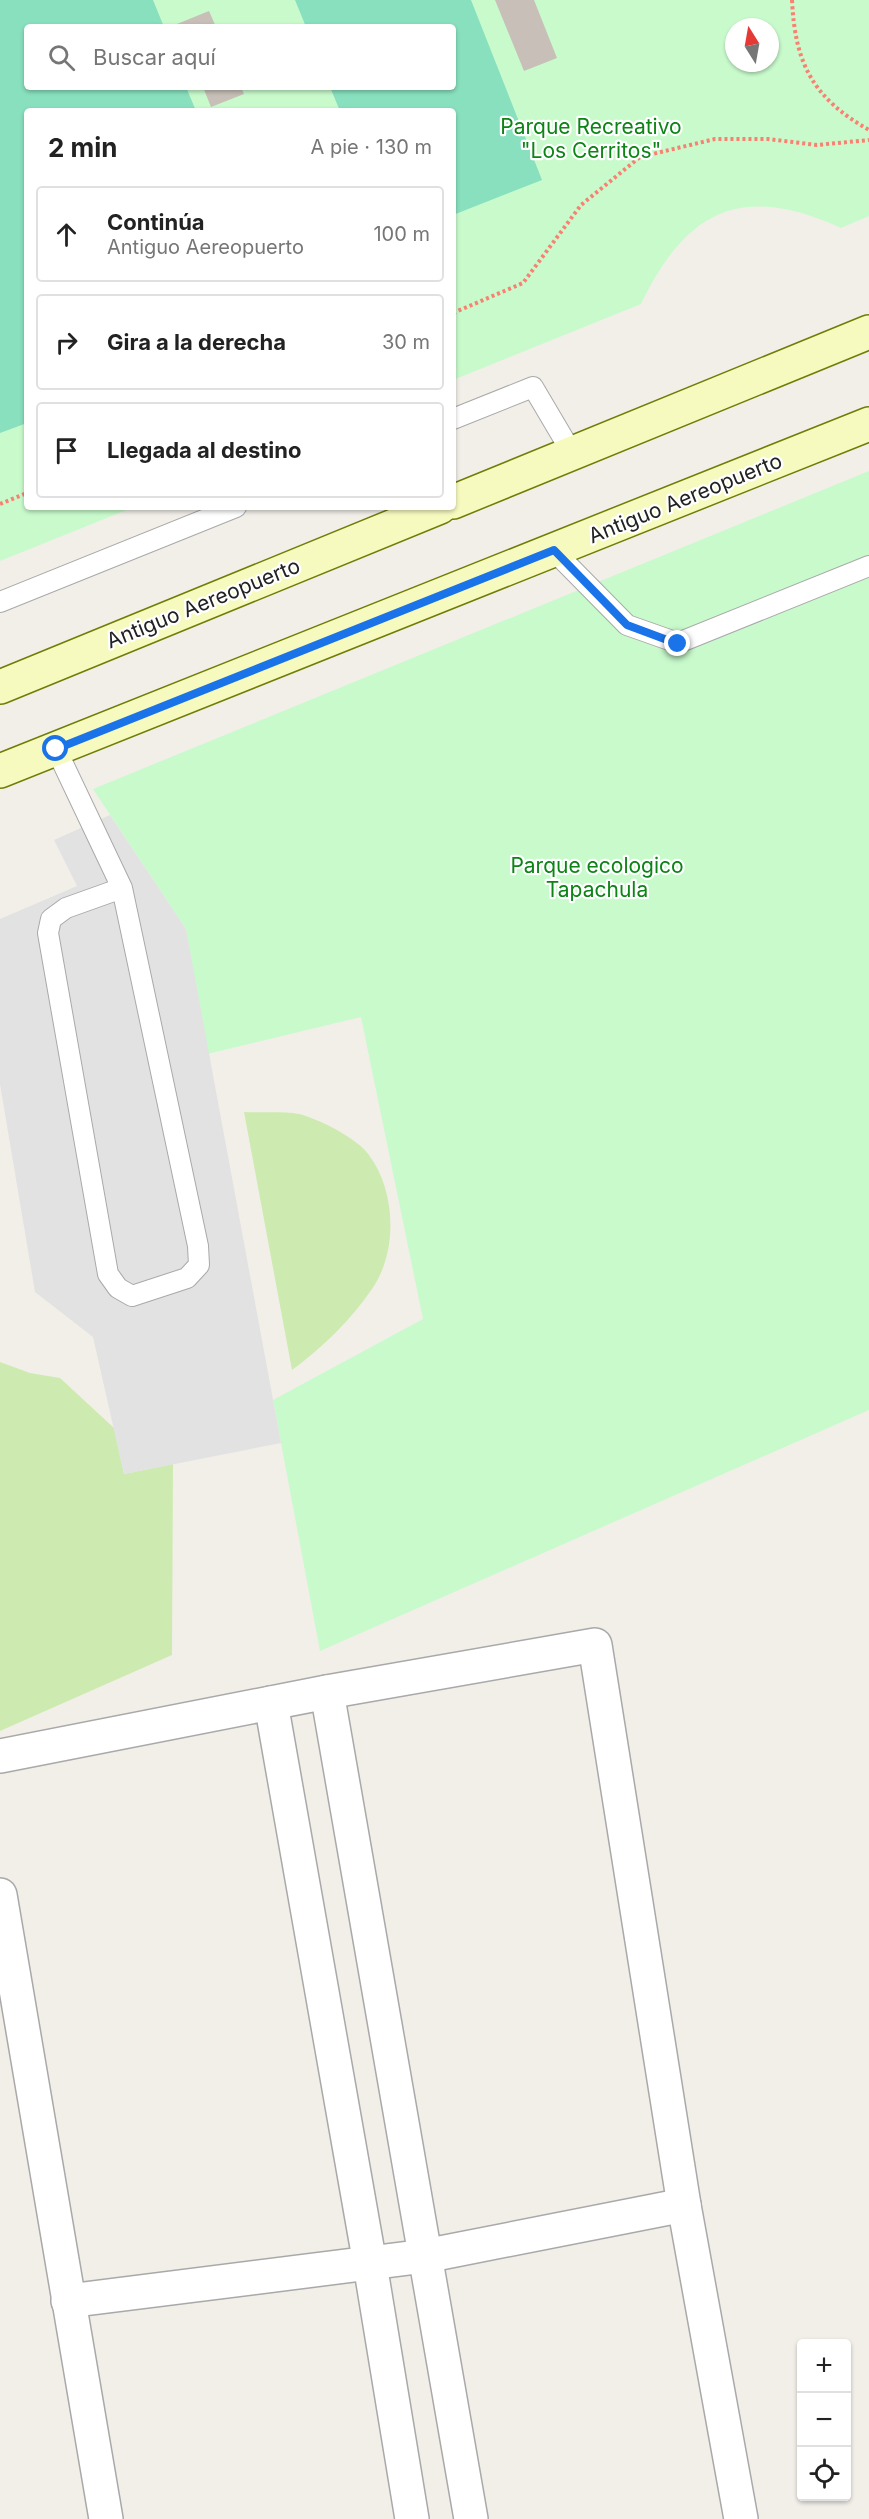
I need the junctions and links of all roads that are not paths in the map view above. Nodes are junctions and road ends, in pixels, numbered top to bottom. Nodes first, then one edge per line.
1 (869, 332) edge
2 (456, 418) edge
3 (869, 424) edge
4 (572, 453) junction
5 (456, 501) edge
6 (229, 510) edge
7 (433, 510) edge
8 (554, 550) junction
9 (869, 566) edge
10 (0, 602) edge
11 (0, 687) edge
12 (56, 749) junction
13 (0, 771) edge
14 (122, 888) junction
15 (327, 1692) junction
16 (271, 1703) junction
17 (0, 1756) edge
18 (0, 1895) edge
19 (684, 2205) junction
20 (425, 2256) junction
21 (370, 2264) junction
22 (68, 2301) junction
23 (106, 2519) edge
24 (412, 2519) edge
25 (471, 2519) edge
26 (741, 2519) edge

1 - 4 main road
2 - 4 lane
3 - 8 main road, Antiguo Aereopuerto
4 - 5 main road
6 - 10 lane
7 - 11 main road, Antiguo Aereopuerto
8 - 9 lane
8 - 12 main road, Antiguo Aereopuerto
12 - 13 main road, Antiguo Aereopuerto
12 - 14 lane
14 - 14 lane
15 - 16 street
15 - 19 street
15 - 20 street
16 - 17 street
16 - 21 street
18 - 22 street
19 - 20 street
19 - 26 street
20 - 21 street
20 - 25 street
21 - 22 street
21 - 24 street
22 - 23 street

